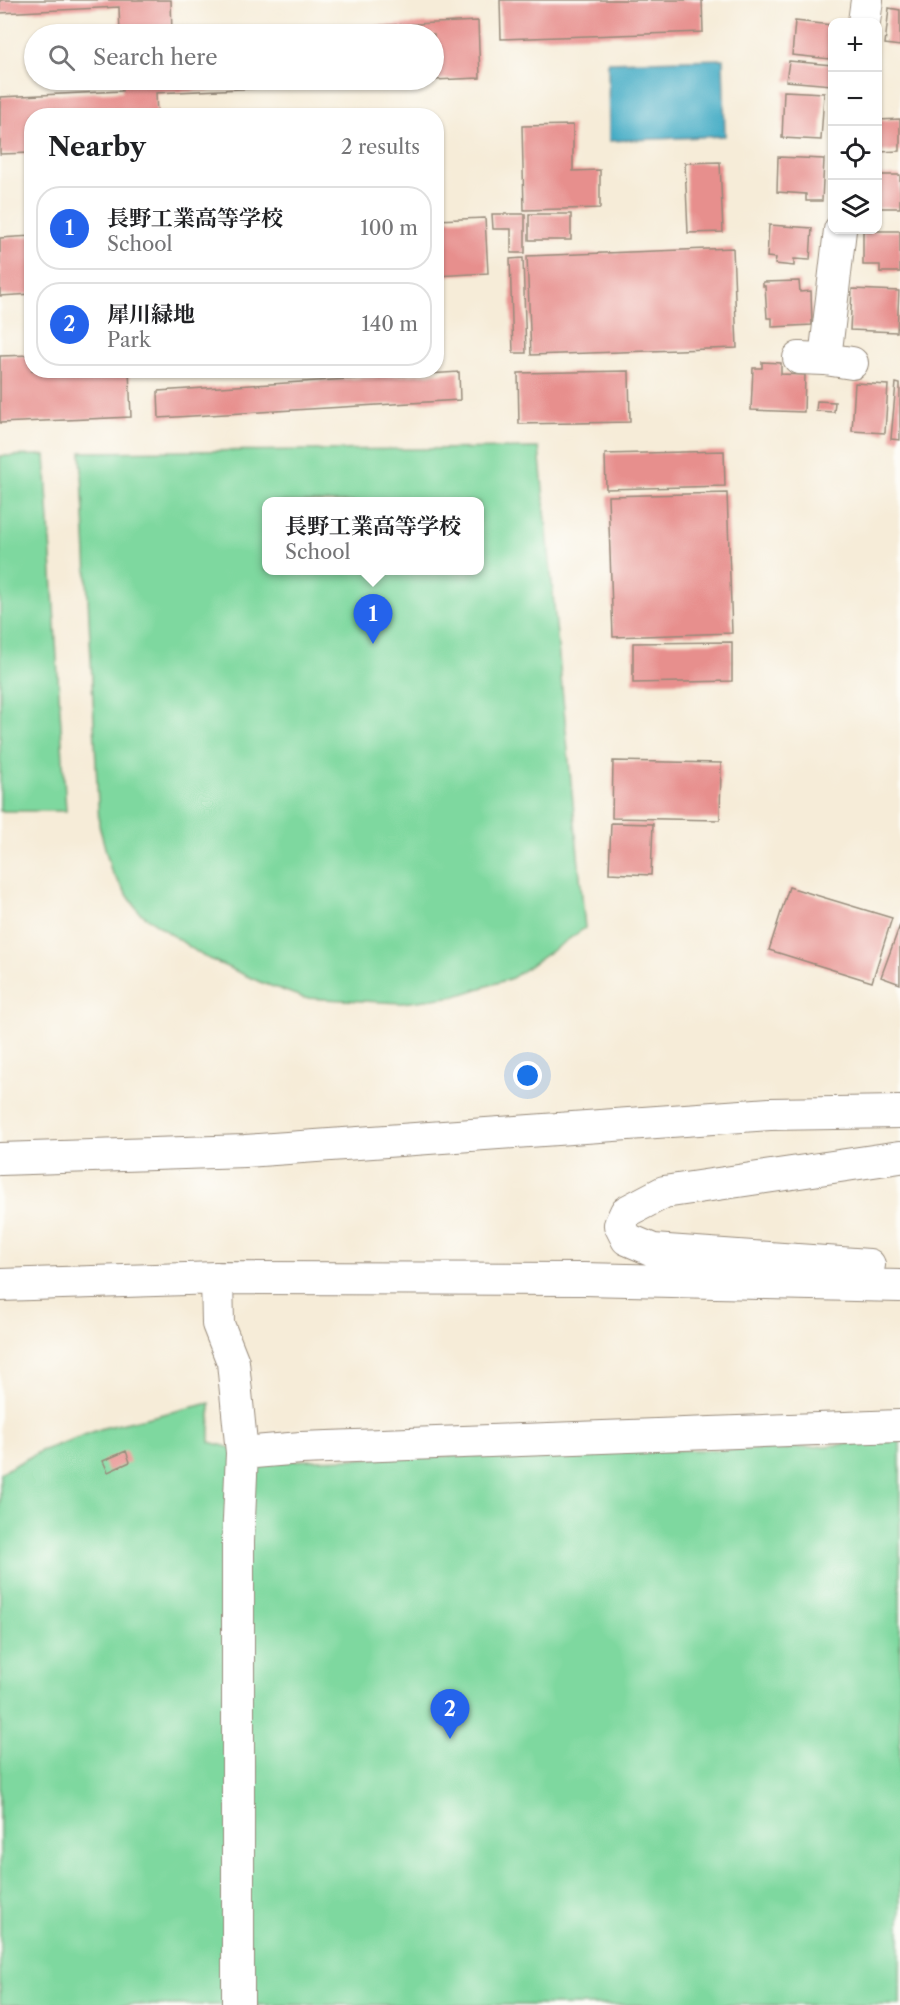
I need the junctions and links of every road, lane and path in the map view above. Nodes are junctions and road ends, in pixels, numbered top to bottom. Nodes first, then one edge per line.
1 (867, 0) edge
2 (865, 18) edge
3 (840, 234) edge
4 (825, 360) dead end
5 (900, 1112) edge
6 (900, 1157) edge
7 (0, 1159) edge
8 (900, 1267) edge
9 (217, 1278) junction
10 (0, 1285) edge
11 (900, 1286) edge
12 (900, 1426) edge
13 (242, 1453) junction
14 (238, 2005) edge

1 - 2 street
3 - 4 street
5 - 7 street
6 - 8 street
9 - 10 street
9 - 11 street
9 - 13 street
12 - 13 street
13 - 14 street

